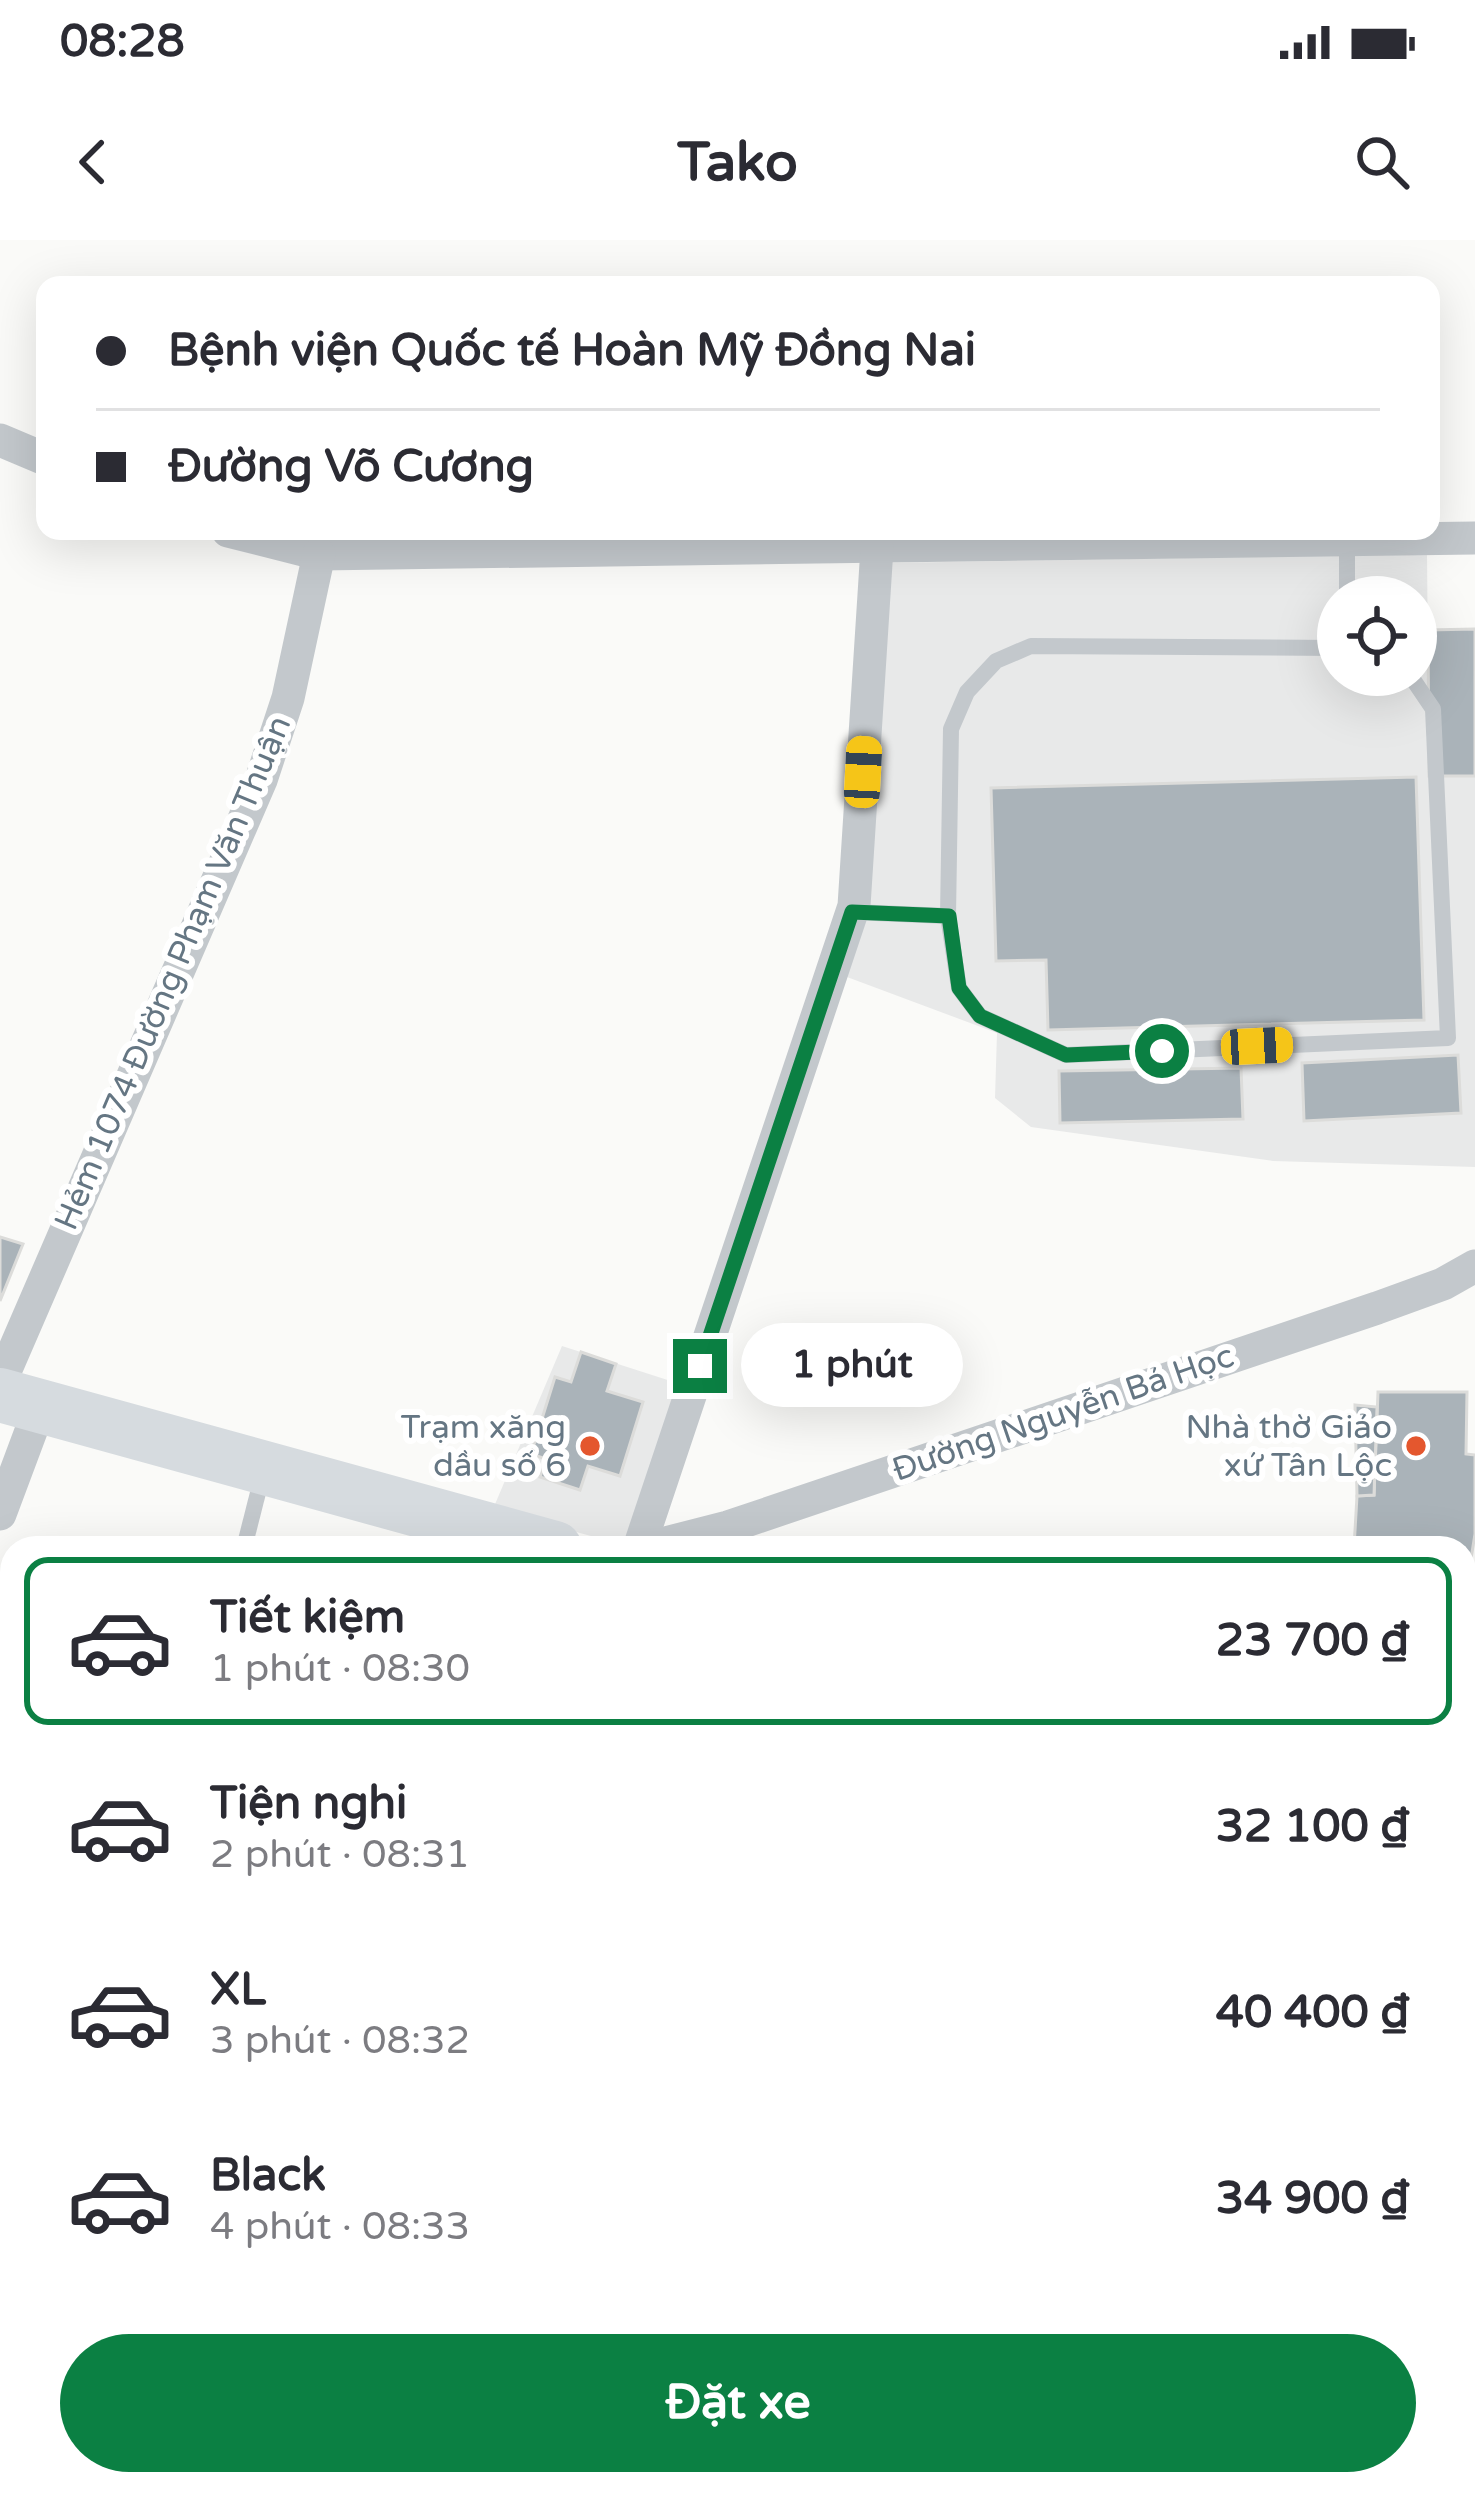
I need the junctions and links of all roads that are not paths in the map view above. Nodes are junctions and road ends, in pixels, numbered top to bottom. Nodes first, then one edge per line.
1 (0, 440) edge
2 (36, 455) edge
3 (1475, 538) edge
4 (1440, 539) edge
5 (263, 540) edge
6 (1347, 540) joint
7 (877, 548) junction
8 (320, 554) junction
9 (1347, 576) edge
10 (1317, 648) edge
11 (1423, 696) edge
12 (852, 912) junction
13 (949, 916) junction
14 (1474, 1274) edge
15 (14, 1395) edge
16 (264, 1468) junction
17 (0, 1514) edge
18 (247, 1536) edge
19 (511, 1536) edge
20 (647, 1536) edge
21 (692, 1536) edge

1 - 2 street
3 - 4 street
5 - 8 street
6 - 7 street
6 - 9 lane
7 - 8 street
7 - 12 street
8 - 15 street, Hẻm 1074 Đường Phạm Văn Thuận
10 - 13 lane
11 - 13 lane
12 - 13 lane
12 - 20 street
14 - 21 street, Đường Nguyễn Bá Học
15 - 16 main road
15 - 17 street, Hẻm 1074 Đường Phạm Văn Thuận
16 - 18 lane
16 - 19 main road

